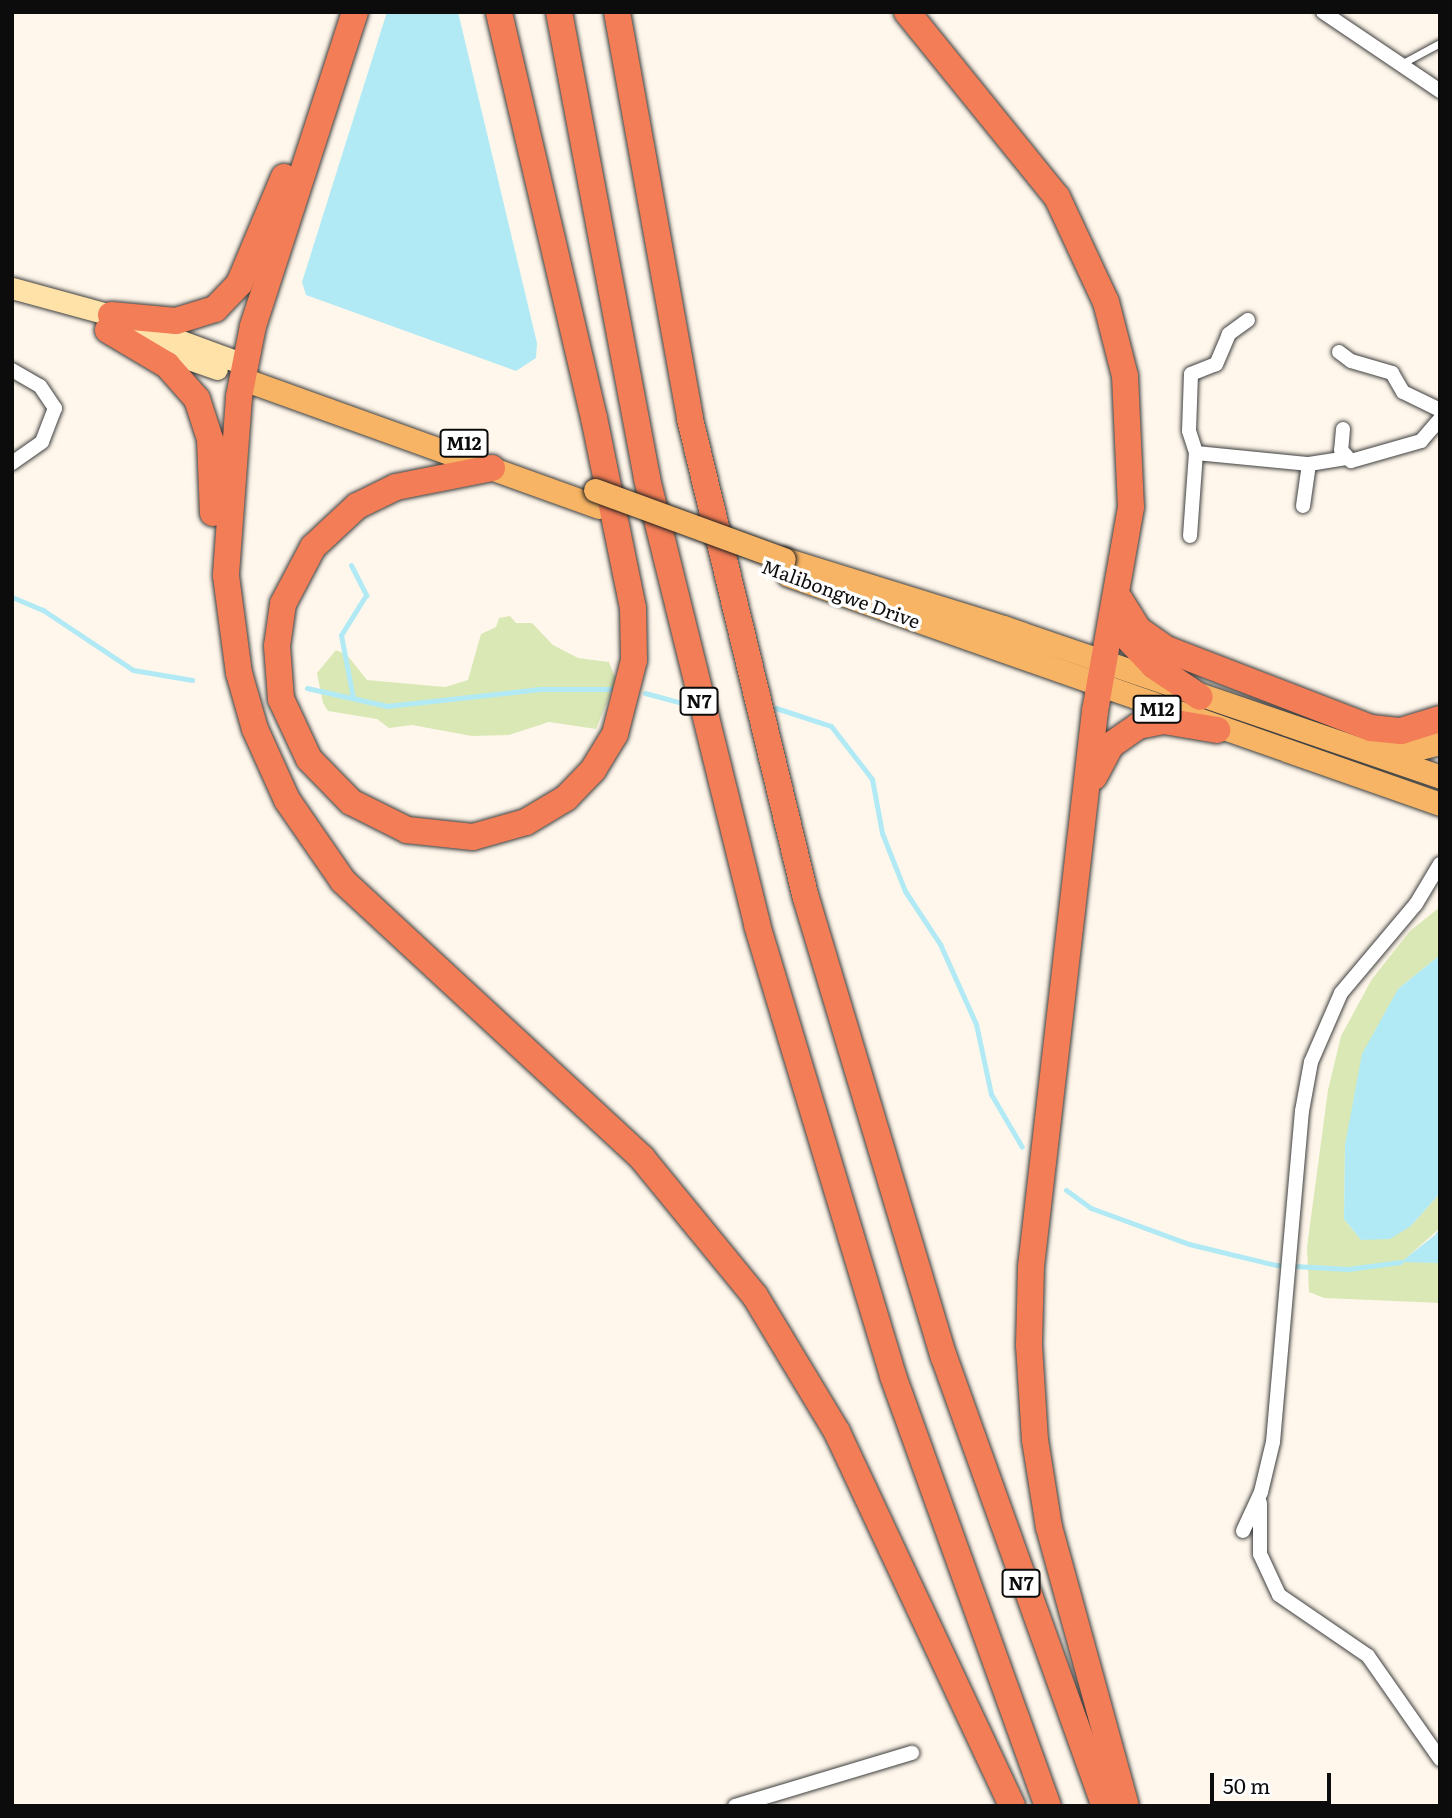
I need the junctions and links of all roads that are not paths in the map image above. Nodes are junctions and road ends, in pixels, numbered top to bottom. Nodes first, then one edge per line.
1 (355, 12) edge
2 (499, 12) edge
3 (559, 12) edge
4 (617, 12) edge
5 (907, 12) edge
6 (1323, 12) edge
7 (1440, 43) edge
8 (1400, 64) junction
9 (327, 89) junction
10 (1440, 91) edge
11 (17, 290) edge
12 (1248, 320) dead end
13 (110, 323) junction
14 (1339, 352) dead end
15 (12, 370) edge
16 (245, 372) junction
17 (1440, 410) edge
18 (1440, 419) edge
19 (1343, 429) dead end
20 (1196, 453) junction
21 (1345, 458) junction
22 (12, 463) edge
23 (1309, 464) junction
24 (492, 468) junction
25 (597, 499) junction
26 (1303, 506) dead end
27 (1190, 536) dead end
28 (1122, 559) junction
29 (226, 576) junction
30 (1120, 600) junction
31 (1100, 675) junction
32 (1200, 696) junction
33 (1440, 719) edge
34 (1217, 730) junction
35 (1440, 743) edge
36 (1355, 746) junction
37 (1440, 777) edge
38 (1085, 798) junction
39 (1440, 804) edge
40 (1440, 864) edge
41 (1261, 1492) junction
42 (1244, 1531) dead end
43 (912, 1753) dead end
44 (1440, 1759) edge
45 (735, 1806) edge
46 (1012, 1806) edge
47 (1048, 1806) edge
48 (1105, 1806) edge
49 (1126, 1806) edge

1 - 9 highway
2 - 24 highway
3 - 47 highway, N7
4 - 48 highway, N7
5 - 28 highway
6 - 8 street
7 - 8 lane
8 - 10 street
9 - 13 highway
9 - 16 highway
11 - 13 main road, M12
12 - 20 street
13 - 16 main road, M12
13 - 29 highway
14 - 17 street
15 - 22 street
16 - 24 main road, Malibongwe Drive / M12
16 - 25 main road, Malibongwe Drive / M12
16 - 29 highway
18 - 21 street
19 - 21 street
20 - 23 street
20 - 27 street
21 - 23 street
23 - 26 street
24 - 25 main road, Malibongwe Drive / M12
25 - 31 main road, Malibongwe Drive / M12
28 - 30 highway
28 - 31 highway
29 - 46 highway
30 - 32 highway
30 - 33 highway
31 - 32 main road, Malibongwe Drive / M12
31 - 34 main road, Malibongwe Drive / M12
31 - 38 highway
32 - 36 main road, Malibongwe Drive / M12
34 - 38 highway
34 - 39 main road, Malibongwe Drive / M12
35 - 36 main road
36 - 37 main road, Malibongwe Drive / M12
38 - 49 highway
40 - 41 street
41 - 42 street
41 - 44 street
43 - 45 street

